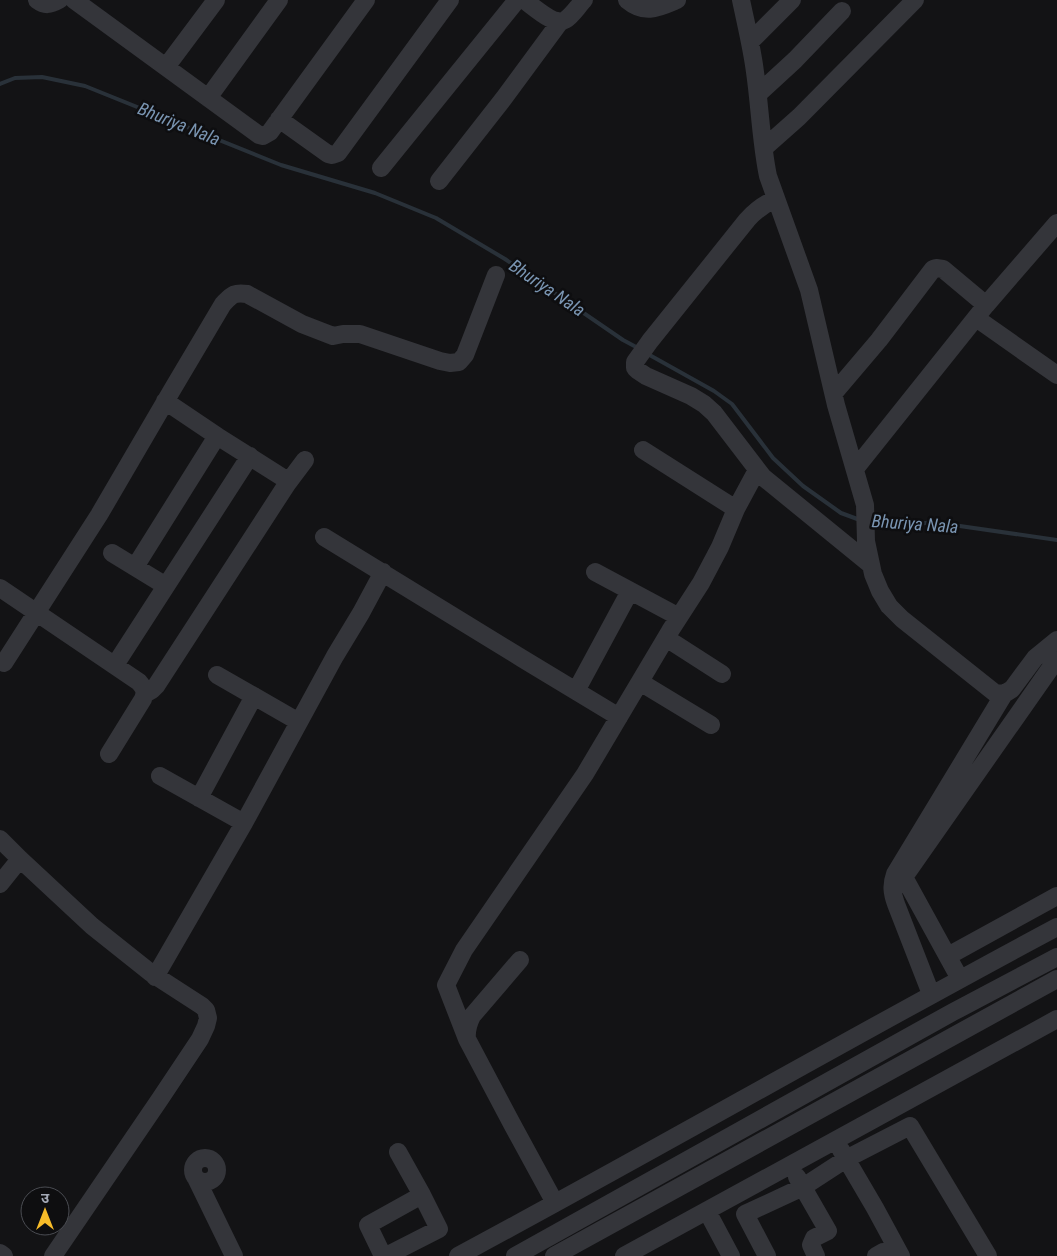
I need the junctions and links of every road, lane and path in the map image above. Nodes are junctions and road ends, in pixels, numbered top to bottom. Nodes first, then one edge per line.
1 (74, 0) edge
2 (216, 0) edge
3 (279, 0) edge
4 (366, 0) edge
5 (450, 0) edge
6 (517, 0) edge
7 (524, 0) edge
8 (584, 0) edge
9 (627, 0) edge
10 (677, 0) edge
11 (741, 0) edge
12 (792, 0) edge
13 (915, 0) edge
14 (842, 11) dead end
15 (560, 22) junction
16 (750, 42) junction
17 (166, 67) junction
18 (758, 94) junction
19 (208, 98) junction
20 (279, 119) junction
21 (764, 148) junction
22 (381, 168) dead end
23 (439, 181) dead end
24 (776, 199) junction
25 (1057, 223) edge
26 (496, 275) dead end
27 (981, 311) junction
28 (1057, 375) edge
29 (834, 393) junction
30 (165, 401) junction
31 (217, 436) junction
32 (643, 450) dead end
33 (250, 456) junction
34 (306, 460) dead end
35 (855, 469) junction
36 (757, 470) junction
37 (287, 484) junction
38 (736, 509) junction
39 (324, 537) dead end
40 (112, 553) dead end
41 (872, 565) junction
42 (134, 567) junction
43 (383, 572) junction
44 (595, 572) dead end
45 (166, 586) junction
46 (0, 588) edge
47 (630, 591) junction
48 (37, 612) junction
49 (679, 618) junction
50 (666, 638) junction
51 (1057, 640) edge
52 (1057, 661) edge
53 (4, 662) dead end
54 (115, 665) junction
55 (722, 674) dead end
56 (217, 675) dead end
57 (640, 682) junction
58 (576, 691) junction
59 (145, 694) junction
60 (1004, 694) junction
61 (254, 696) junction
62 (619, 717) junction
63 (299, 722) junction
64 (711, 725) dead end
65 (109, 754) dead end
66 (160, 776) dead end
67 (199, 798) junction
68 (244, 823) junction
69 (0, 839) edge
70 (20, 859) junction
71 (0, 884) edge
72 (1057, 896) edge
73 (1057, 927) edge
74 (948, 956) junction
75 (1057, 957) edge
76 (520, 960) dead end
77 (155, 977) junction
78 (960, 979) junction
79 (1057, 979) edge
80 (931, 994) junction
81 (1057, 1019) edge
82 (467, 1039) junction
83 (836, 1140) junction
84 (398, 1152) dead end
85 (846, 1160) junction
86 (790, 1165) junction
87 (196, 1178) dead end
88 (803, 1187) junction
89 (422, 1195) junction
90 (555, 1203) junction
91 (707, 1211) junction
92 (0, 1253) edge
93 (4, 1256) edge
94 (53, 1256) edge
95 (234, 1256) edge
96 (385, 1256) edge
97 (458, 1256) edge
98 (515, 1256) edge
99 (554, 1256) edge
100 (624, 1256) edge
101 (731, 1256) edge
102 (767, 1256) edge
103 (816, 1256) edge
104 (876, 1256) edge
105 (885, 1256) edge
106 (901, 1256) edge
107 (988, 1256) edge

1 - 17 street
2 - 17 street
3 - 19 street
4 - 20 street
5 - 20 street
6 - 22 street
7 - 15 street
8 - 15 street
9 - 10 street
11 - 16 street
12 - 16 street
13 - 21 street
14 - 18 street
15 - 23 street
16 - 18 street
17 - 19 street
18 - 21 street
19 - 20 street
21 - 24 street
24 - 29 street
24 - 36 street
25 - 27 street
26 - 30 street
27 - 28 street
27 - 29 street
27 - 35 street
29 - 35 street
30 - 31 street
30 - 48 street
31 - 33 street
31 - 42 street
32 - 38 street
33 - 37 street
33 - 45 street
34 - 37 street
35 - 41 street
36 - 38 street
36 - 41 street
37 - 59 street
38 - 49 street
39 - 43 street
40 - 42 street
41 - 60 street
42 - 45 street
43 - 58 street
43 - 63 street
44 - 47 street
45 - 54 street
46 - 48 street
47 - 49 street
47 - 58 street
48 - 53 street
48 - 54 street
49 - 50 street
50 - 55 street
50 - 57 street
51 - 60 street
52 - 74 street
54 - 59 street
56 - 61 street
57 - 62 street
57 - 64 street
58 - 62 street
59 - 65 street
60 - 80 street
61 - 63 street
61 - 67 street
62 - 82 street
63 - 68 street
66 - 67 street
67 - 68 street
68 - 77 street
69 - 70 street
70 - 71 street
70 - 77 street
72 - 74 street
73 - 78 street
74 - 78 street
75 - 98 street
76 - 82 street
77 - 94 street
78 - 80 street
79 - 99 street
80 - 90 street
81 - 83 street
82 - 90 street
83 - 85 street
83 - 86 street
84 - 89 street
85 - 88 street
85 - 106 street
85 - 107 street
86 - 88 street
86 - 91 street
87 - 95 street
88 - 102 street
88 - 103 street
89 - 96 street
89 - 96 street
90 - 97 street
91 - 100 street
91 - 101 street
92 - 93 street
104 - 105 street

